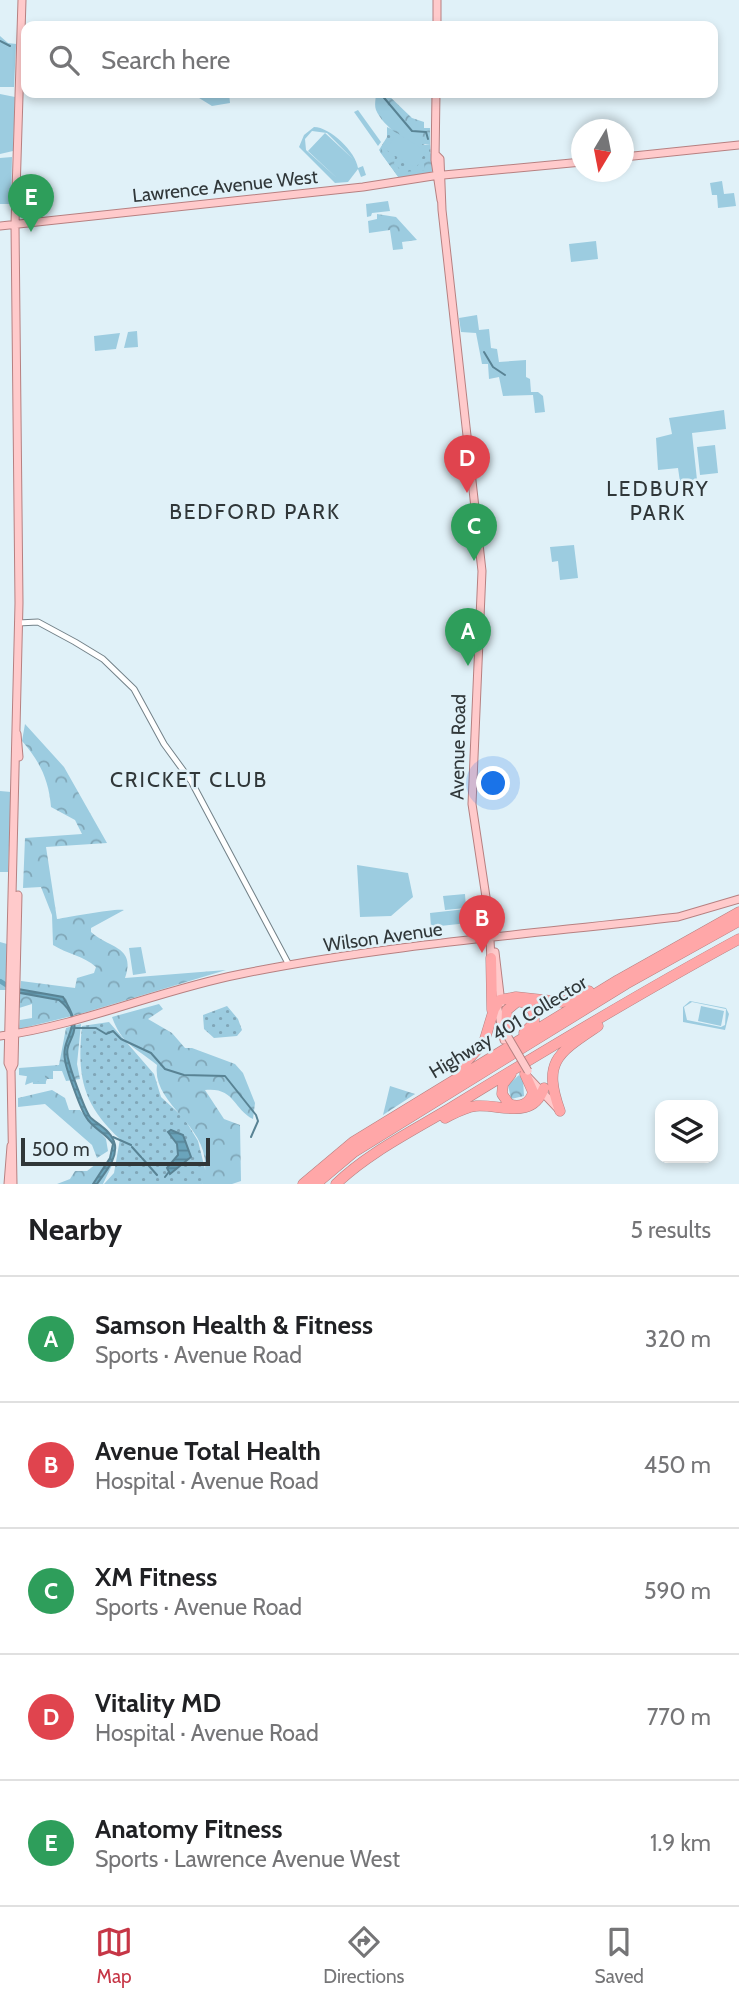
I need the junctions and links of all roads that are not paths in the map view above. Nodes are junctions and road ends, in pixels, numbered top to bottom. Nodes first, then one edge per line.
1 (22, 0) edge
2 (437, 0) edge
3 (21, 21) edge
4 (437, 21) edge
5 (21, 32) edge
6 (436, 98) edge
7 (739, 145) edge
8 (634, 157) edge
9 (571, 163) edge
10 (439, 177) junction
11 (15, 224) junction
12 (0, 225) edge
13 (18, 623) junction
14 (739, 899) edge
15 (739, 912) edge
16 (739, 921) edge
17 (739, 928) edge
18 (491, 939) junction
19 (739, 939) edge
20 (491, 958) junction
21 (289, 965) junction
22 (616, 981) junction
23 (662, 981) junction
24 (499, 1001) junction
25 (492, 1017) junction
26 (8, 1037) edge
27 (506, 1039) junction
28 (526, 1069) junction
29 (543, 1091) junction
30 (420, 1101) junction
31 (560, 1111) joint
32 (415, 1130) junction
33 (10, 1184) edge
34 (303, 1184) edge
35 (316, 1184) edge
36 (324, 1184) edge
37 (336, 1184) edge

1 - 3 main road
2 - 4 main road
5 - 11 main road
6 - 10 main road, Avenue Road
7 - 8 main road
9 - 10 main road, Lawrence Avenue West
10 - 11 main road, Lawrence Avenue West
10 - 18 main road, Avenue Road
11 - 12 main road, Lawrence Avenue West
11 - 13 main road
13 - 21 street
13 - 26 main road
14 - 18 main road, Wilson Avenue
15 - 22 highway, Highway 401 Collector
16 - 35 highway
17 - 36 highway
18 - 20 main road, Avenue Road
18 - 21 main road, Wilson Avenue
18 - 24 main road, Avenue Road
19 - 23 highway, Highway 401 Collector
20 - 24 main road, Avenue Road
20 - 25 highway
21 - 26 main road, Wilson Avenue
22 - 24 highway
22 - 27 highway, Highway 401 Collector
23 - 28 highway, Highway 401 Collector
23 - 31 highway
24 - 25 highway
24 - 27 main road, Avenue Road
25 - 30 highway
26 - 33 main road
27 - 28 main road, Avenue Road, bridge
27 - 30 highway, Highway 401 Collector
28 - 29 main road, Avenue Road
28 - 32 highway, Highway 401 Collector
29 - 31 main road, Avenue Road
29 - 32 highway
30 - 34 highway, Highway 401 Collector
32 - 37 highway, Highway 401 Collector

